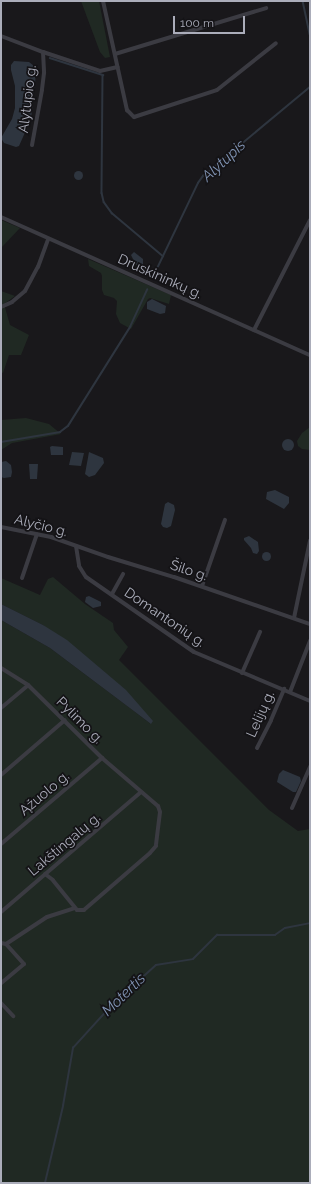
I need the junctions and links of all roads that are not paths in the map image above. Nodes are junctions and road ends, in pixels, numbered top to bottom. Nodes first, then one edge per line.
1 (103, 1) edge
2 (266, 8) dead end
3 (1, 36) edge
4 (276, 43) dead end
5 (43, 52) junction
6 (115, 54) junction
7 (118, 67) junction
8 (32, 145) dead end
9 (1, 217) edge
10 (310, 220) edge
11 (48, 239) junction
12 (1, 308) edge
13 (254, 330) junction
14 (310, 355) edge
15 (224, 520) dead end
16 (1, 527) edge
17 (37, 534) junction
18 (310, 541) edge
19 (76, 546) junction
20 (123, 574) dead end
21 (22, 578) dead end
22 (202, 586) junction
23 (112, 594) junction
24 (294, 618) junction
25 (310, 624) edge
26 (260, 632) dead end
27 (310, 641) edge
28 (1, 668) edge
29 (242, 673) junction
30 (28, 685) junction
31 (284, 689) junction
32 (290, 692) junction
33 (310, 701) edge
34 (1, 708) edge
35 (65, 720) junction
36 (257, 748) dead end
37 (102, 758) junction
38 (310, 767) edge
39 (1, 775) edge
40 (141, 792) junction
41 (292, 808) dead end
42 (1, 844) edge
43 (45, 874) junction
44 (77, 909) junction
45 (1, 912) edge
46 (1, 943) edge
47 (6, 944) junction
48 (1, 983) edge
49 (1, 1003) edge
50 (13, 1016) dead end

1 - 6 street
2 - 6 street
3 - 5 street, Alytupio g.
4 - 7 street
5 - 7 street
5 - 8 street, Alytupio g.
6 - 7 street
9 - 11 street, Druskininkų g.
10 - 13 street
11 - 12 street
11 - 13 street, Druskininkų g.
13 - 14 street, Druskininkų g.
15 - 22 street
16 - 17 street, Alyčio g.
17 - 19 street, Alyčio g.
17 - 21 street
18 - 24 street
19 - 22 street, Šilo g.
19 - 23 street, Domantonių g.
20 - 23 street
22 - 24 street, Šilo g.
23 - 29 street, Domantonių g.
24 - 25 street, Šilo g.
26 - 29 street
27 - 32 street, Lelijų g.
28 - 30 street, Pylimo g.
29 - 31 street, Domantonių g.
30 - 34 street
30 - 35 street, Pylimo g.
31 - 32 street, Domantonių g.
31 - 36 street, Lelijų g.
32 - 33 street, Domantonių g.
35 - 37 street, Pylimo g.
35 - 39 street
37 - 40 street, Pylimo g.
37 - 42 street, Ąžuolo g.
38 - 41 street
40 - 43 street, Lakštingalų g.
40 - 44 street, Pylimo g.
43 - 44 street
43 - 45 street, Lakštingalų g.
44 - 47 street
46 - 47 street
47 - 48 street
49 - 50 street

